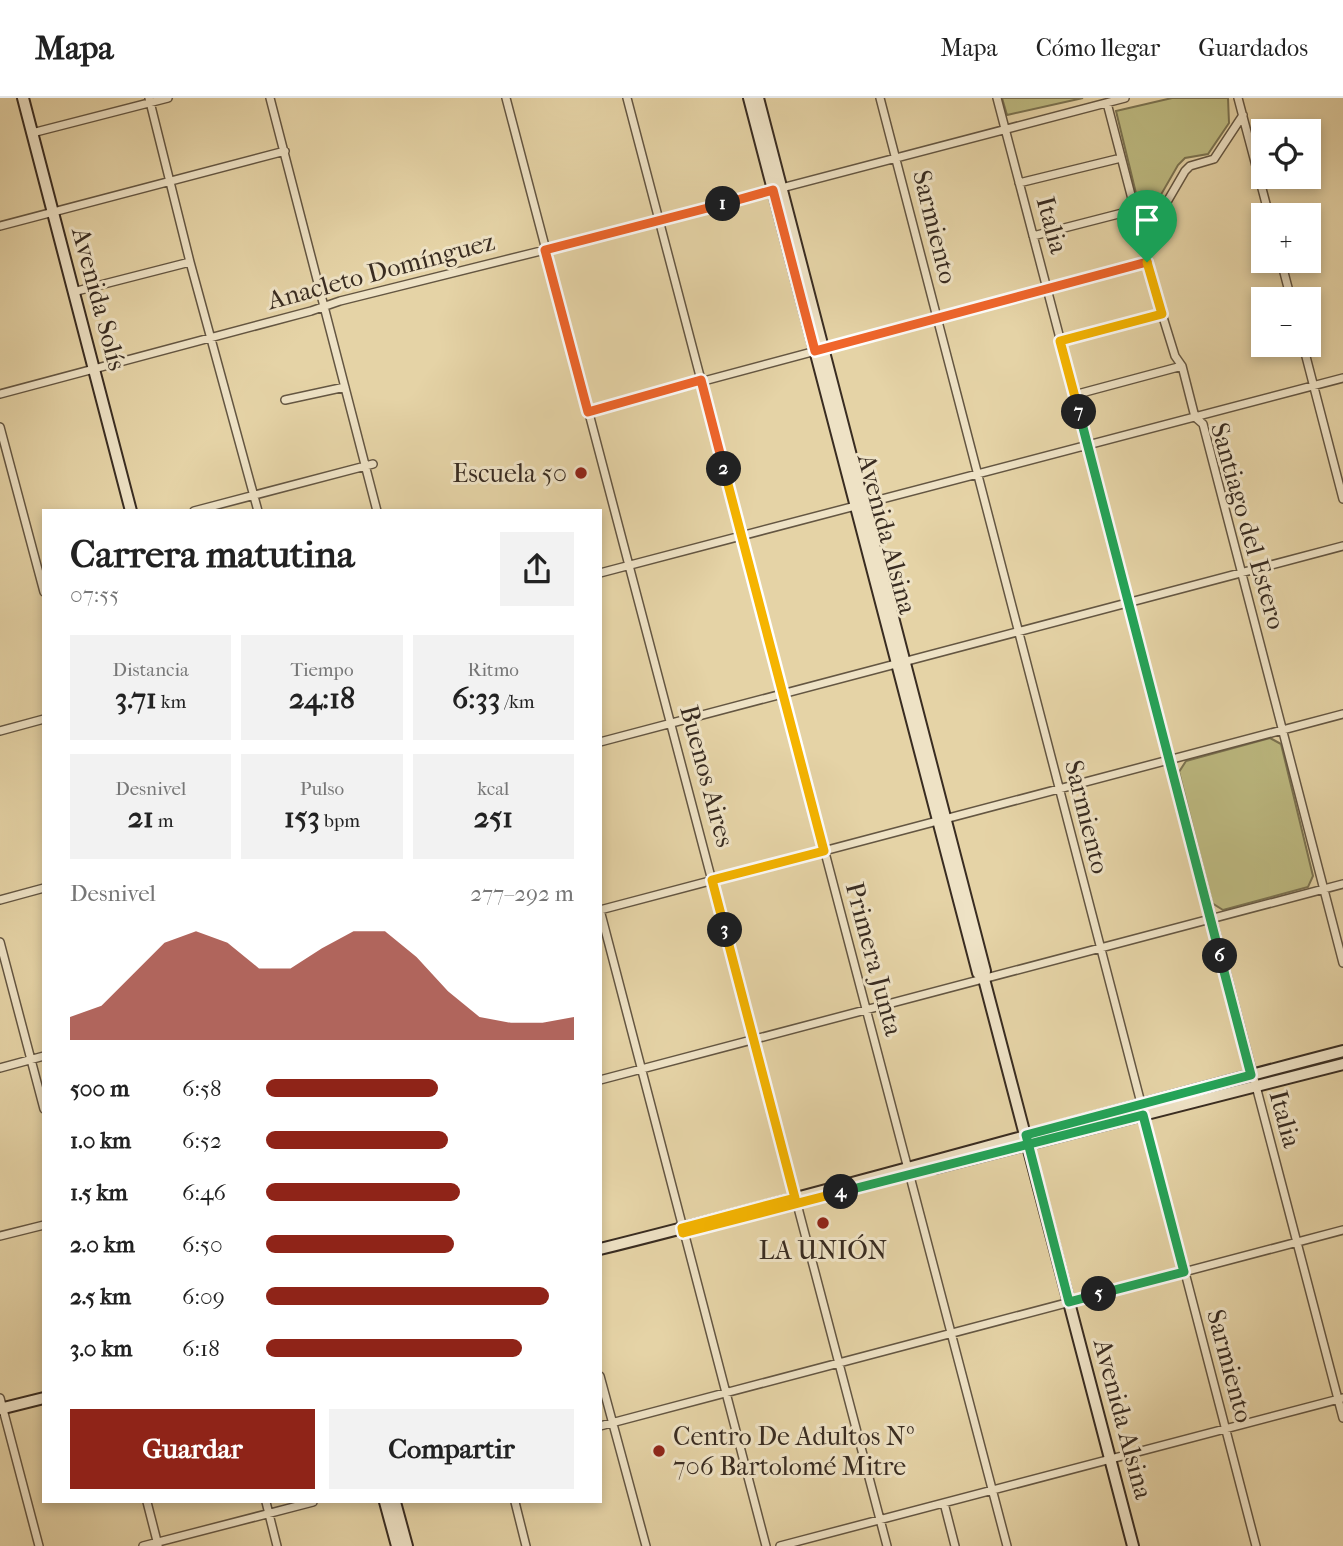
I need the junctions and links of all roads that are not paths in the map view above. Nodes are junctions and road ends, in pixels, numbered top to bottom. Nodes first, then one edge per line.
1 (23, 98) edge
2 (168, 98) edge
3 (270, 98) edge
4 (506, 98) edge
5 (627, 98) edge
6 (749, 98) edge
7 (758, 98) edge
8 (880, 98) edge
9 (997, 98) edge
10 (1125, 98) edge
11 (1238, 98) edge
12 (150, 100) edge
13 (1107, 103) junction
14 (1243, 115) junction
15 (1006, 131) junction
16 (32, 133) junction
17 (285, 151) junction
18 (1121, 158) junction
19 (895, 159) junction
20 (170, 181) junction
21 (1019, 183) junction
22 (777, 189) junction
23 (1266, 203) edge
24 (1134, 210) junction
25 (53, 213) junction
26 (659, 220) junction
27 (0, 226) edge
28 (1033, 236) junction
29 (1143, 244) junction
30 (545, 250) junction
31 (190, 262) junction
32 (1147, 262) junction
33 (1047, 289) junction
34 (73, 292) junction
35 (324, 306) junction
36 (1162, 314) junction
37 (937, 318) junction
38 (211, 337) junction
39 (1060, 341) junction
40 (819, 349) junction
41 (1306, 357) edge
42 (1182, 366) junction
43 (93, 369) junction
44 (1343, 378) edge
45 (701, 380) junction
46 (1314, 386) junction
47 (345, 387) junction
48 (0, 394) edge
49 (1074, 395) junction
50 (285, 400) dead end
51 (588, 412) junction
52 (1195, 417) junction
53 (0, 427) edge
54 (1088, 446) junction
55 (369, 465) junction
56 (977, 475) junction
57 (254, 496) junction
58 (1343, 499) edge
59 (860, 506) junction
60 (130, 509) edge
61 (202, 509) edge
62 (257, 509) edge
63 (377, 509) edge
64 (742, 536) junction
65 (1343, 546) edge
66 (630, 565) junction
67 (602, 572) edge
68 (1241, 573) junction
69 (42, 584) edge
70 (1128, 603) junction
71 (1018, 632) junction
72 (901, 662) junction
73 (783, 693) junction
74 (1343, 714) edge
75 (42, 720) edge
76 (671, 723) junction
77 (1282, 730) junction
78 (0, 731) edge
79 (602, 740) edge
80 (1169, 760) junction
81 (1059, 789) junction
82 (941, 820) junction
83 (824, 851) junction
84 (712, 880) junction
85 (1343, 884) edge
86 (42, 889) edge
87 (1324, 889) junction
88 (0, 900) edge
89 (602, 909) edge
90 (602, 918) edge
91 (1211, 919) junction
92 (0, 942) edge
93 (1100, 949) junction
94 (1343, 963) edge
95 (984, 979) junction
96 (866, 1010) junction
97 (754, 1040) junction
98 (1343, 1051) edge
99 (42, 1057) edge
100 (31, 1060) junction
101 (1343, 1064) edge
102 (0, 1068) edge
103 (641, 1069) junction
104 (1251, 1075) junction
105 (602, 1079) edge
106 (1254, 1087) junction
107 (42, 1101) edge
108 (1140, 1104) junction
109 (1143, 1115) junction
110 (1027, 1140) junction
111 (908, 1172) junction
112 (796, 1200) junction
113 (42, 1226) edge
114 (1343, 1230) edge
115 (683, 1231) junction
116 (0, 1236) edge
117 (1296, 1243) junction
118 (602, 1251) edge
119 (1184, 1272) junction
120 (1069, 1302) junction
121 (951, 1333) junction
122 (839, 1363) junction
123 (602, 1383) edge
124 (726, 1393) junction
125 (42, 1398) edge
126 (1340, 1399) edge
127 (1, 1405) edge
128 (1343, 1418) edge
129 (613, 1422) junction
130 (602, 1425) edge
131 (1225, 1429) junction
132 (1109, 1458) junction
133 (992, 1490) junction
134 (147, 1503) edge
135 (266, 1503) edge
136 (309, 1503) edge
137 (385, 1503) edge
138 (395, 1503) edge
139 (515, 1503) edge
140 (944, 1503) junction
141 (269, 1513) junction
142 (880, 1520) junction
143 (158, 1544) edge
144 (39, 1546) edge
145 (143, 1546) edge
146 (277, 1546) edge
147 (397, 1546) edge
148 (407, 1546) edge
149 (526, 1546) edge
150 (646, 1546) edge
151 (766, 1546) edge
152 (780, 1546) edge
153 (887, 1546) edge
154 (956, 1546) edge
155 (1007, 1546) edge
156 (1133, 1546) edge
157 (1256, 1546) edge

1 - 16 street, Avenida Solís
2 - 12 street
3 - 17 street
4 - 30 street, Buenos Aires
5 - 26 street, Primera Junta
6 - 22 street, Avenida Alsina
7 - 22 street, Avenida Alsina
8 - 19 street, Sarmiento
9 - 15 street, Italia
10 - 13 street, Anacleto Domínguez
11 - 14 street
12 - 16 street
12 - 20 street
13 - 15 street, Anacleto Domínguez
13 - 18 street, Santiago del Estero
14 - 23 street
14 - 29 street
15 - 19 street, Anacleto Domínguez
15 - 21 street, Italia
16 - 25 street, Avenida Solís
17 - 20 street
17 - 35 street
18 - 21 street
18 - 24 street, Santiago del Estero
19 - 22 street, Anacleto Domínguez
19 - 37 street, Sarmiento
20 - 25 street
20 - 31 street
21 - 28 street, Italia
22 - 26 street, Anacleto Domínguez
22 - 40 street, Avenida Alsina
24 - 28 street
24 - 29 street, Santiago del Estero
25 - 27 street
25 - 34 street, Avenida Solís
26 - 30 street, Anacleto Domínguez
26 - 45 street, Primera Junta
28 - 33 street, Italia
29 - 32 street, Santiago del Estero
30 - 35 street, Anacleto Domínguez
30 - 51 street, Buenos Aires
31 - 34 street
31 - 38 street
32 - 33 street
32 - 36 street, Santiago del Estero
33 - 37 street
33 - 39 street, Italia
34 - 43 street, Avenida Solís
35 - 38 street, Anacleto Domínguez
35 - 47 street
36 - 39 street
36 - 42 street, Santiago del Estero
37 - 40 street
37 - 56 street, Sarmiento
38 - 43 street, Anacleto Domínguez
38 - 57 street
39 - 49 street, Italia
40 - 45 street
40 - 59 street, Avenida Alsina
41 - 46 street
42 - 49 street
42 - 52 street, Santiago del Estero
43 - 48 street, Anacleto Domínguez
43 - 60 street, Avenida Solís
44 - 46 street
45 - 51 street
45 - 64 street, Primera Junta
46 - 52 street
46 - 58 street
47 - 50 street
47 - 55 street
49 - 54 street, Italia
51 - 66 street, Buenos Aires
52 - 54 street
52 - 68 street, Santiago del Estero
53 - 69 street
54 - 56 street
54 - 70 street, Italia
55 - 57 street
55 - 63 street
56 - 59 street
56 - 71 street, Sarmiento
57 - 61 street
57 - 62 street
59 - 64 street
59 - 72 street, Avenida Alsina
64 - 66 street
64 - 73 street, Primera Junta
65 - 68 street
66 - 67 street
66 - 76 street, Buenos Aires
68 - 70 street
68 - 77 street, Santiago del Estero
70 - 71 street
70 - 80 street, Italia
71 - 72 street
71 - 81 street, Sarmiento
72 - 73 street
72 - 82 street, Avenida Alsina
73 - 76 street
73 - 83 street, Primera Junta
74 - 77 street
75 - 78 street
76 - 79 street
76 - 84 street, Buenos Aires
77 - 80 street
77 - 87 street, Santiago del Estero
80 - 81 street
80 - 91 street, Italia
81 - 82 street
81 - 93 street, Sarmiento
82 - 83 street
82 - 95 street, Avenida Alsina
83 - 84 street
83 - 96 street, Primera Junta
84 - 89 street
84 - 97 street, Buenos Aires
85 - 87 street
86 - 88 street
87 - 91 street
87 - 94 street, Santiago del Estero
90 - 103 street
91 - 93 street
91 - 104 street, Italia
92 - 100 street
93 - 95 street
93 - 108 street, Sarmiento
95 - 96 street
95 - 110 street, Avenida Alsina
96 - 97 street
96 - 111 street, Primera Junta
97 - 103 street
97 - 112 street, Buenos Aires
98 - 104 street
99 - 100 street
100 - 102 street
100 - 107 street
101 - 106 street
103 - 105 street
103 - 115 street
104 - 106 street, Italia
104 - 108 street
106 - 109 street
106 - 117 street, Italia
108 - 109 street, Sarmiento
108 - 110 street
109 - 110 street
109 - 119 street, Sarmiento
110 - 111 street
110 - 120 street, Avenida Alsina
111 - 112 street
111 - 121 street, Primera Junta
112 - 115 street
112 - 122 street, Buenos Aires
113 - 116 street
114 - 117 street
115 - 118 street
115 - 124 street
117 - 119 street
117 - 126 street, Italia
119 - 120 street
119 - 131 street, Sarmiento
120 - 121 street
120 - 132 street, Avenida Alsina
121 - 122 street
121 - 133 street, Primera Junta
122 - 124 street
122 - 142 street, Buenos Aires
123 - 129 street
124 - 129 street
124 - 151 street
125 - 127 street
126 - 128 street, Italia
126 - 131 street
127 - 144 street
129 - 130 street
129 - 150 street
131 - 132 street
131 - 157 street, Sarmiento
132 - 133 street
132 - 156 street, Avenida Alsina
133 - 140 street
133 - 155 street, Primera Junta
134 - 143 street
135 - 141 street
136 - 141 street
137 - 147 street
138 - 148 street
139 - 149 street
140 - 142 street
140 - 154 street
141 - 143 street
141 - 146 street
142 - 152 street
142 - 153 street, Buenos Aires
143 - 145 street

